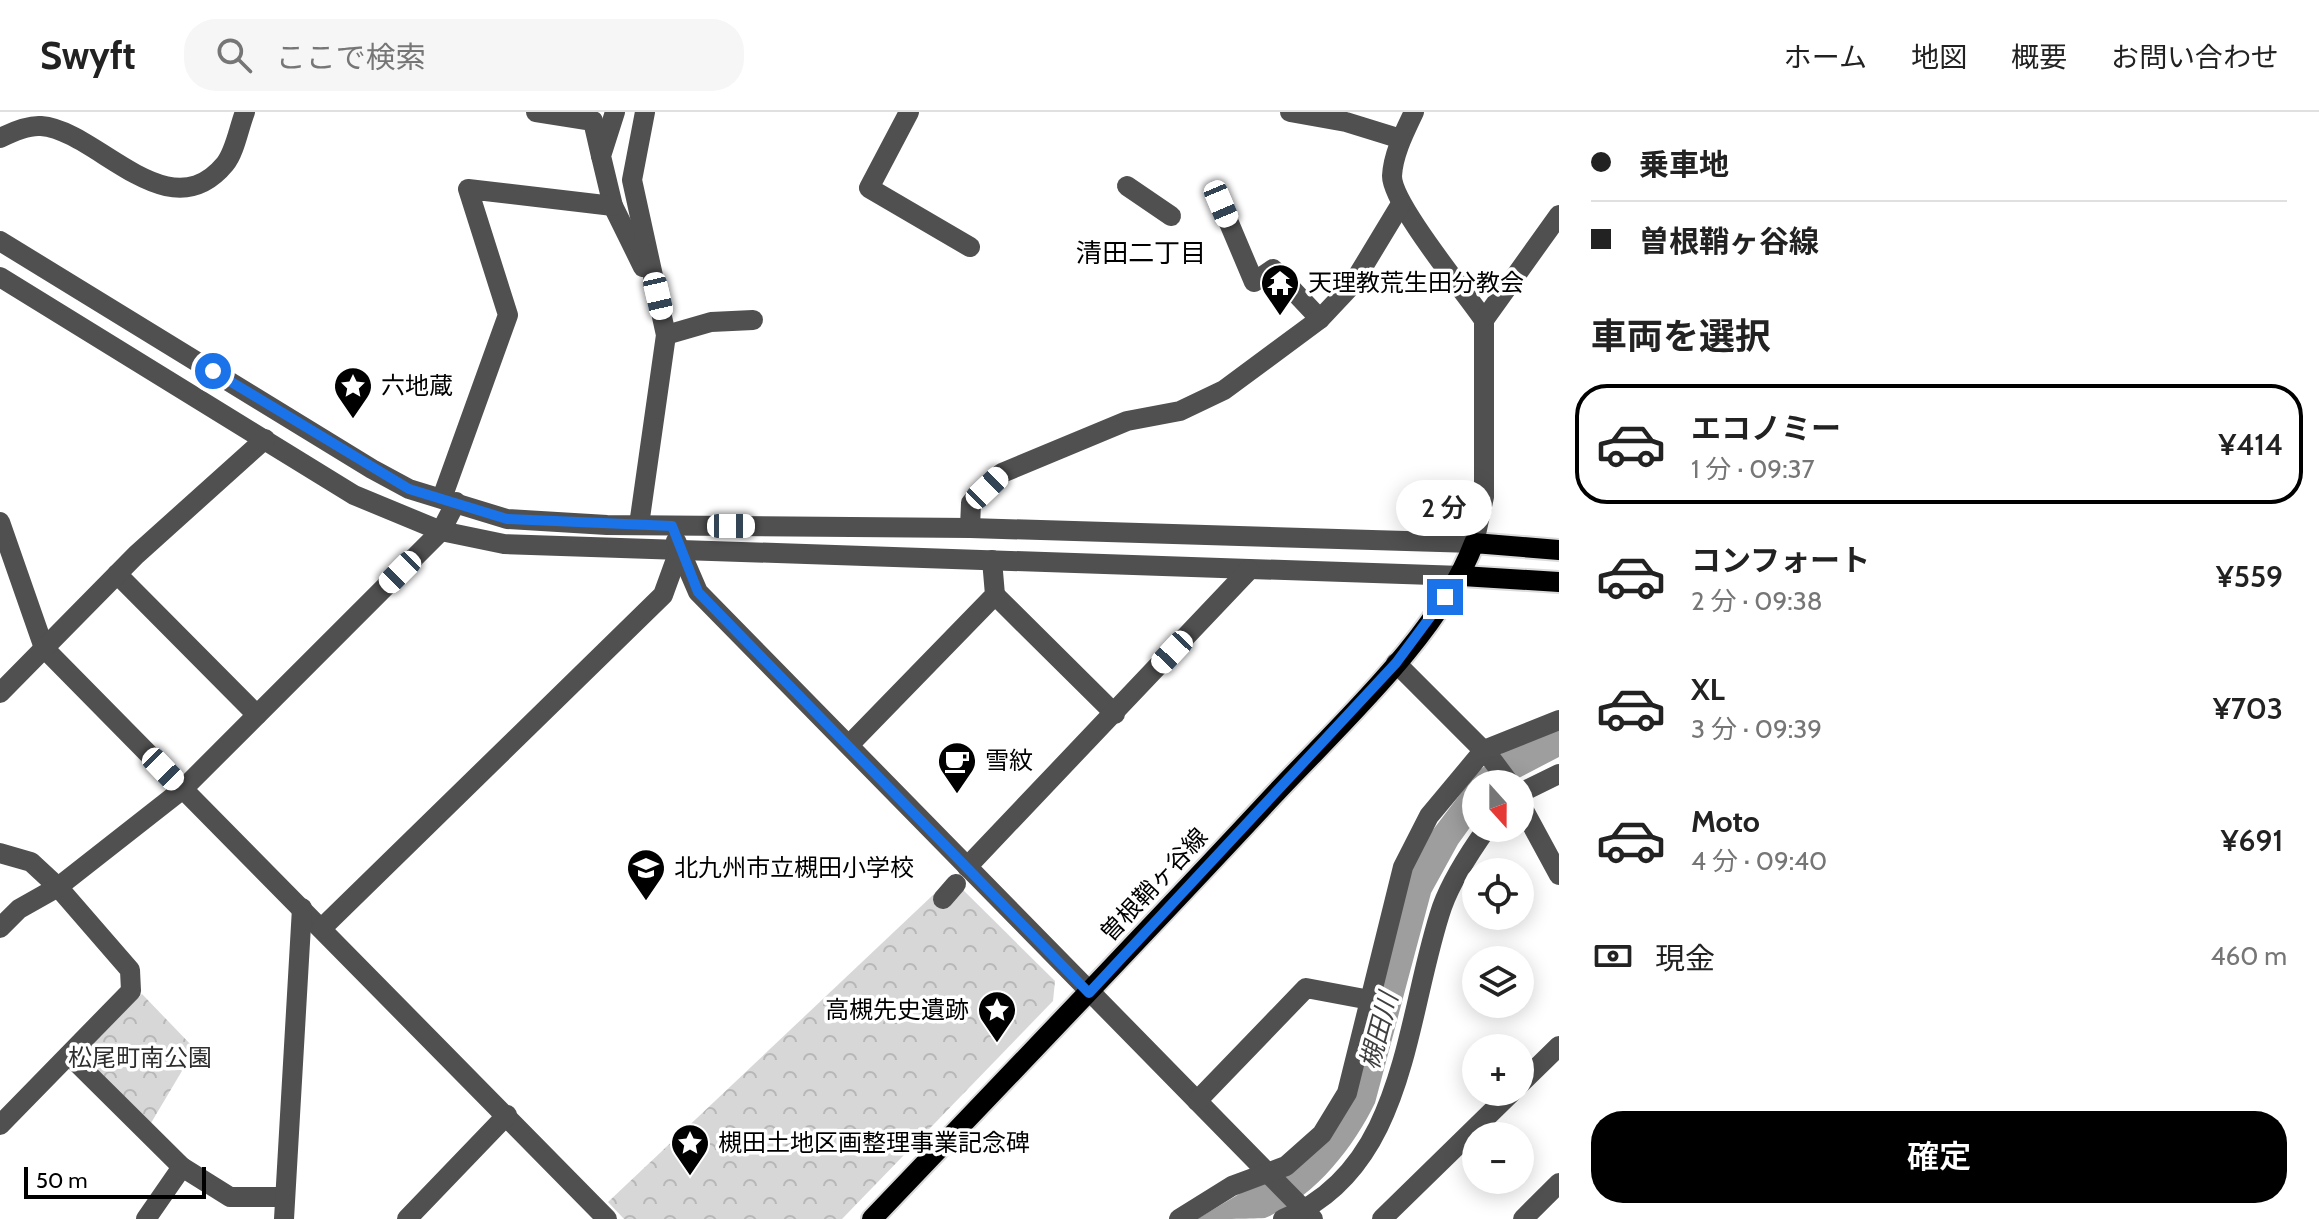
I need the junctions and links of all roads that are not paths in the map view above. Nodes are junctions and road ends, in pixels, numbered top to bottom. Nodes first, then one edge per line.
1 (245, 112) edge
2 (536, 112) edge
3 (615, 112) edge
4 (645, 112) edge
5 (909, 112) edge
6 (1290, 112) edge
7 (1414, 112) edge
8 (0, 138) edge
9 (1401, 139) junction
10 (601, 156) junction
11 (1127, 186) dead end
12 (1221, 204) dead end
13 (1401, 204) junction
14 (613, 206) junction
15 (1559, 215) edge
16 (1171, 216) dead end
17 (0, 241) edge
18 (970, 247) dead end
19 (0, 277) edge
20 (658, 296) junction
21 (1320, 319) junction
22 (753, 320) dead end
23 (1484, 320) junction
24 (666, 335) junction
25 (265, 439) junction
26 (449, 500) junction
27 (0, 522) edge
28 (639, 525) junction
29 (672, 526) junction
30 (970, 528) junction
31 (441, 531) junction
32 (1474, 543) junction
33 (1559, 550) edge
34 (679, 551) junction
35 (992, 560) junction
36 (1249, 570) junction
37 (117, 574) junction
38 (1462, 576) junction
39 (1559, 582) edge
40 (995, 595) junction
41 (44, 648) junction
42 (1396, 663) junction
43 (0, 693) edge
44 (1115, 714) junction
45 (257, 715) junction
46 (1559, 720) edge
47 (850, 744) junction
48 (1487, 754) junction
49 (1499, 770) edge
50 (1559, 774) edge
51 (1534, 786) edge
52 (183, 789) junction
53 (1534, 829) edge
54 (1477, 842) edge
55 (0, 853) edge
56 (1559, 875) edge
57 (955, 883) junction
58 (58, 887) junction
59 (302, 908) junction
60 (0, 928) edge
61 (322, 928) junction
62 (1089, 993) junction
63 (1370, 1000) junction
64 (1559, 1046) edge
65 (69, 1055) junction
66 (1534, 1070) edge
67 (1197, 1101) junction
68 (1498, 1106) edge
69 (507, 1115) junction
70 (0, 1125) edge
71 (182, 1167) junction
72 (1272, 1174) junction
73 (1559, 1183) edge
74 (285, 1197) junction
75 (1304, 1210) edge
76 (146, 1219) edge
77 (284, 1219) edge
78 (407, 1219) edge
79 (607, 1219) edge
80 (872, 1219) edge
81 (1179, 1219) edge
82 (1283, 1219) edge
83 (1382, 1219) edge
84 (1523, 1219) edge

1 - 8 street
2 - 10 street
3 - 10 street
4 - 20 street
5 - 18 street
6 - 9 street
7 - 9 street
9 - 13 street
10 - 14 street
11 - 16 street
12 - 21 street
13 - 21 street
13 - 23 street
14 - 20 street
14 - 26 street
15 - 23 street
17 - 26 street
19 - 25 street
20 - 24 street
21 - 30 street
22 - 24 street
23 - 32 street
24 - 28 street
25 - 31 street
25 - 37 street
26 - 28 street
26 - 31 street
27 - 41 street
28 - 29 street
29 - 30 street
29 - 34 street
30 - 32 street
31 - 34 street
31 - 45 street
32 - 33 main road
32 - 38 main road, 曽根鞘ヶ谷線
34 - 35 street
34 - 47 street
34 - 61 street
35 - 36 street
35 - 40 street
36 - 38 street
36 - 44 street
37 - 41 street
37 - 45 street
38 - 39 main road
38 - 42 main road, 曽根鞘ヶ谷線
40 - 44 street
40 - 47 street
41 - 43 street
41 - 52 street
42 - 48 street
42 - 62 main road, 曽根鞘ヶ谷線
44 - 57 street
45 - 52 street
46 - 48 street
47 - 57 street
48 - 49 street
48 - 63 street
50 - 51 street
52 - 58 street
52 - 59 street
53 - 56 street
54 - 75 street
55 - 58 street
57 - 62 street
58 - 60 street
58 - 65 street
59 - 61 street
59 - 74 street
61 - 69 street
62 - 67 street
62 - 80 main road, 曽根鞘ヶ谷線
63 - 67 street
63 - 72 street
64 - 66 street
65 - 70 street
65 - 71 street
67 - 72 street
68 - 83 street
69 - 78 street
69 - 79 street
71 - 74 street
71 - 76 street
72 - 75 street
72 - 81 street
73 - 84 street
74 - 77 street
75 - 82 street

